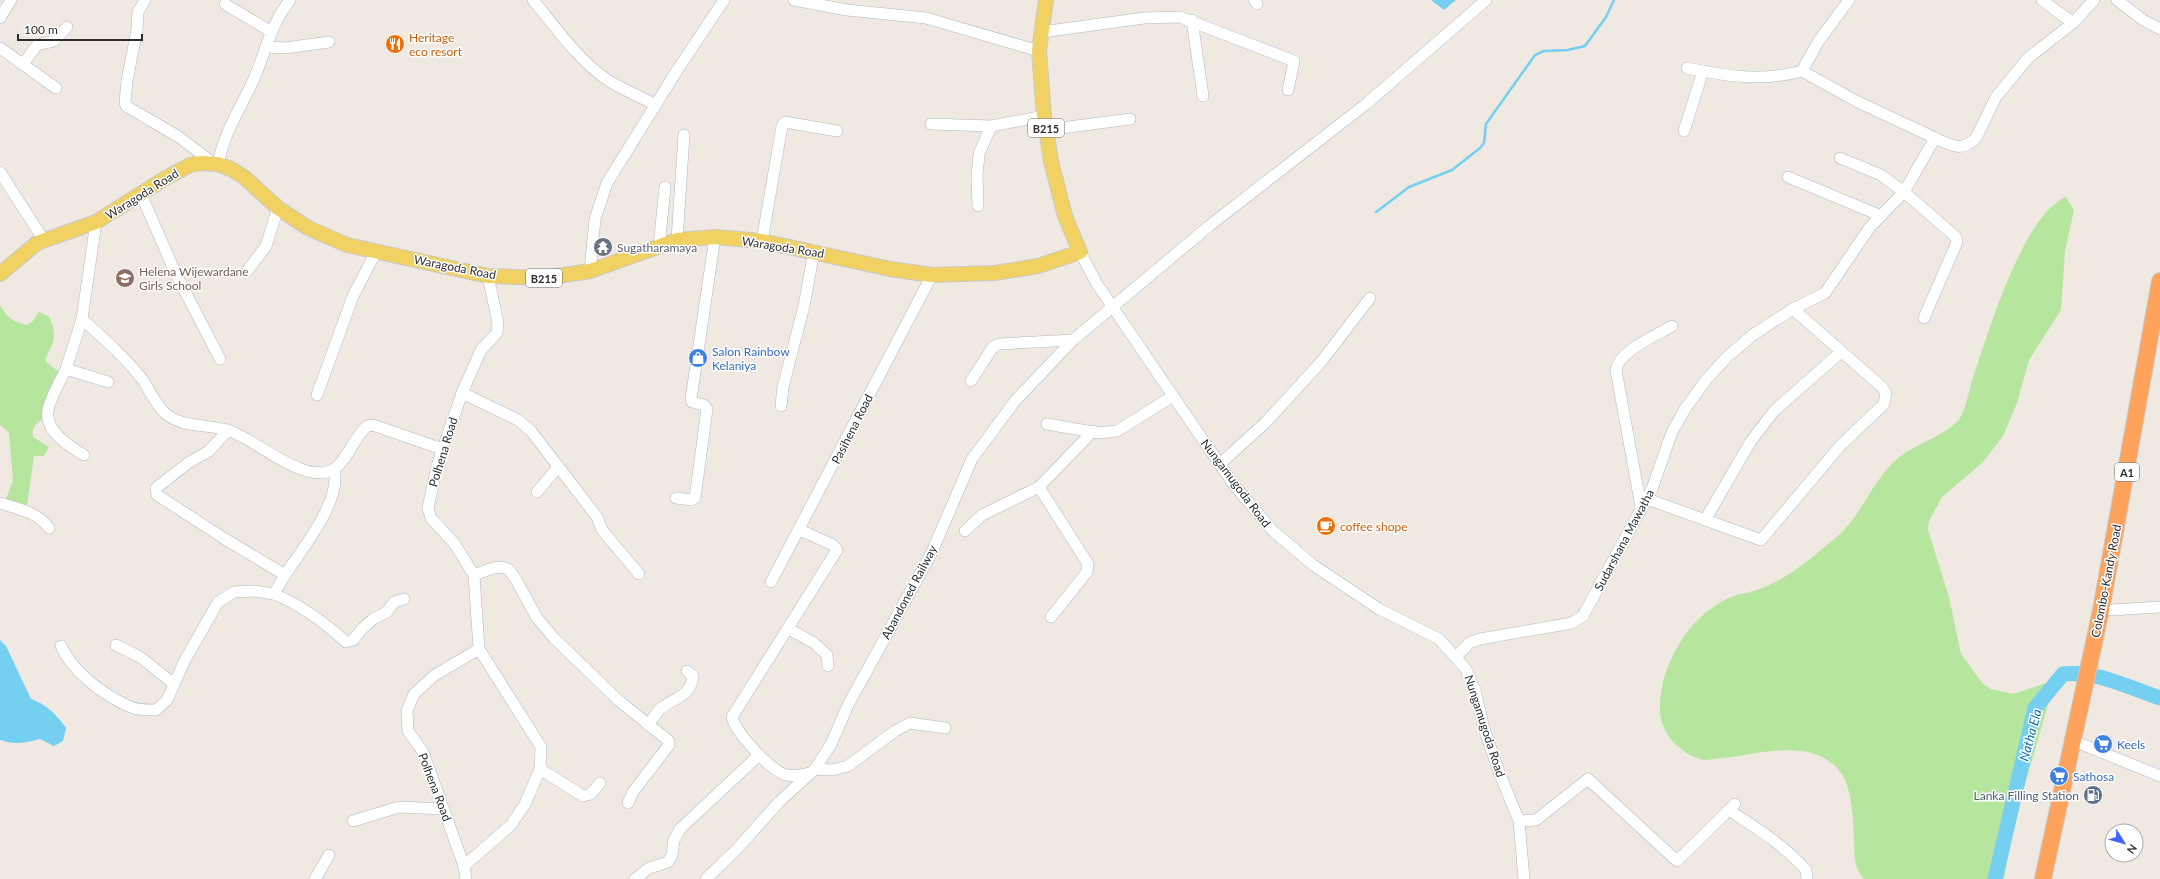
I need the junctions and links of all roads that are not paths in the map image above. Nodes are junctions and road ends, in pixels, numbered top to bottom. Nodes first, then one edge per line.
1 (11, 0) edge
2 (145, 0) edge
3 (290, 0) edge
4 (533, 0) edge
5 (724, 0) edge
6 (794, 0) edge
7 (1046, 0) edge
8 (1486, 0) edge
9 (1849, 0) edge
10 (2042, 0) edge
11 (2094, 0) edge
12 (2117, 0) edge
13 (223, 5) edge
14 (0, 18) edge
15 (1192, 20) junction
16 (2073, 23) junction
17 (66, 27) dead end
18 (2160, 29) edge
19 (270, 31) junction
20 (1042, 32) junction
21 (329, 42) dead end
22 (266, 47) junction
23 (0, 48) edge
24 (1039, 51) junction
25 (23, 64) junction
26 (1687, 68) dead end
27 (1703, 71) junction
28 (1802, 71) junction
29 (56, 88) dead end
30 (1288, 90) dead end
31 (1203, 96) dead end
32 (656, 105) junction
33 (1130, 119) dead end
34 (1045, 123) junction
35 (931, 124) dead end
36 (991, 126) junction
37 (837, 131) dead end
38 (1684, 131) dead end
39 (684, 135) dead end
40 (1935, 138) junction
41 (1840, 158) dead end
42 (215, 163) junction
43 (0, 172) edge
44 (1788, 177) dead end
45 (665, 187) dead end
46 (1904, 192) junction
47 (141, 194) junction
48 (978, 206) dead end
49 (278, 208) junction
50 (1879, 215) junction
51 (96, 222) junction
52 (715, 237) junction
53 (43, 239) junction
54 (677, 240) junction
55 (762, 241) junction
56 (659, 246) junction
57 (814, 251) junction
58 (376, 252) junction
59 (1080, 252) junction
60 (248, 270) dead end
61 (590, 271) junction
62 (0, 274) edge
63 (932, 275) junction
64 (488, 276) junction
65 (2160, 281) edge
66 (1370, 298) dead end
67 (1113, 308) junction
68 (1793, 309) junction
69 (1924, 318) dead end
70 (82, 320) junction
71 (1672, 326) dead end
72 (2160, 338) edge
73 (1073, 340) junction
74 (1841, 352) junction
75 (220, 359) dead end
76 (66, 369) junction
77 (970, 381) dead end
78 (108, 382) dead end
79 (462, 392) junction
80 (318, 395) dead end
81 (1173, 396) junction
82 (781, 406) dead end
83 (1047, 424) dead end
84 (228, 430) junction
85 (1093, 431) junction
86 (442, 449) junction
87 (84, 456) dead end
88 (1220, 464) junction
89 (558, 466) junction
90 (334, 469) junction
91 (1039, 487) junction
92 (537, 492) dead end
93 (676, 498) dead end
94 (0, 503) edge
95 (1644, 503) junction
96 (1705, 520) junction
97 (49, 528) dead end
98 (800, 530) junction
99 (965, 531) dead end
100 (639, 574) dead end
101 (285, 575) junction
102 (474, 575) junction
103 (771, 582) dead end
104 (274, 594) junction
105 (404, 599) dead end
106 (2160, 607) edge
107 (2106, 610) junction
108 (1051, 617) dead end
109 (789, 629) junction
110 (116, 645) dead end
111 (60, 646) dead end
112 (479, 649) junction
113 (1456, 657) junction
114 (828, 666) dead end
115 (687, 671) dead end
116 (174, 684) junction
117 (648, 725) junction
118 (945, 728) dead end
119 (2078, 743) junction
120 (758, 756) junction
121 (540, 769) junction
122 (813, 771) junction
123 (2160, 776) edge
124 (600, 783) dead end
125 (628, 803) dead end
126 (444, 809) junction
127 (1519, 820) junction
128 (353, 821) dead end
129 (329, 855) dead end
130 (464, 866) junction
131 (315, 879) edge
132 (466, 879) edge
133 (635, 879) edge
134 (706, 879) edge
135 (1524, 879) edge
136 (1807, 879) edge
137 (2043, 879) edge
138 (2053, 879) edge

1 - 14 street
2 - 42 street
3 - 19 street
4 - 32 street
5 - 32 street
6 - 24 street
7 - 20 main road, B215
8 - 67 street, Abandoned Railway
9 - 28 street
10 - 16 street
11 - 16 street
12 - 18 street
13 - 19 street
15 - 20 street
15 - 30 street
15 - 31 street
16 - 40 street
17 - 25 street
19 - 22 street
20 - 24 main road, B215
21 - 22 street
22 - 42 street
23 - 25 street
24 - 34 main road, B215
25 - 29 street
26 - 27 street
27 - 28 street
27 - 38 street
28 - 40 street
32 - 61 street
33 - 34 street
34 - 36 street
34 - 59 main road, B215
35 - 36 street
36 - 48 street
37 - 55 street
39 - 54 street
40 - 46 street, Sudarshana Mawatha
41 - 46 street
42 - 47 main road, Waragoda Road
42 - 49 main road, Waragoda Road / B215
43 - 53 street
44 - 50 street
45 - 56 street
46 - 50 street, Sudarshana Mawatha
46 - 69 street
47 - 51 main road, Waragoda Road
47 - 75 street
49 - 58 main road, Waragoda Road / B215
49 - 60 street
50 - 68 street, Sudarshana Mawatha
51 - 53 main road, Waragoda Road
51 - 70 street
52 - 54 main road, Waragoda Road / B215
52 - 55 main road, Waragoda Road / B215
52 - 93 street
53 - 62 main road, Waragoda Road
54 - 56 main road, Waragoda Road / B215
55 - 57 main road, Waragoda Road / B215
56 - 61 main road, Waragoda Road / B215
57 - 63 main road, Waragoda Road / B215
57 - 82 street
58 - 64 main road, Waragoda Road / B215
58 - 80 street
59 - 63 main road, Waragoda Road / B215
59 - 67 street, Nungamugoda Road
61 - 64 main road, Waragoda Road / B215
63 - 98 street, Pasihena Road
64 - 79 street, Polhena Road
65 - 107 highway, Colombo-Kandy Road / A1
66 - 88 street
67 - 73 street, Abandoned Railway
67 - 81 street, Nungamugoda Road
68 - 74 street
68 - 95 street, Sudarshana Mawatha
70 - 76 street
70 - 84 street
71 - 95 street
72 - 107 highway, Colombo-Kandy Road / A1
73 - 77 street
73 - 122 street, Abandoned Railway
74 - 96 street
74 - 96 street
76 - 78 street
76 - 87 street
79 - 86 street, Polhena Road
79 - 89 street
81 - 85 street
81 - 88 street, Nungamugoda Road
83 - 85 street
84 - 90 street
84 - 101 street
85 - 91 street
86 - 90 street
86 - 102 street, Polhena Road
88 - 113 street, Nungamugoda Road
89 - 92 street
89 - 100 street
90 - 101 street
91 - 99 street
91 - 108 street
94 - 97 street
95 - 96 street
95 - 113 street, Sudarshana Mawatha
98 - 103 street, Pasihena Road
98 - 109 street
101 - 104 street
102 - 112 street, Polhena Road
102 - 117 street
104 - 105 street
104 - 116 street
106 - 107 street
107 - 119 highway, Colombo-Kandy Road / A1
109 - 114 street
109 - 120 street
110 - 116 street
111 - 116 street
112 - 121 street, Polhena Road
112 - 126 street, Polhena Road
113 - 127 street, Nungamugoda Road
115 - 117 street
117 - 125 street
118 - 122 street
119 - 123 street
119 - 137 highway, Colombo-Kandy Road / A1
119 - 138 highway, Colombo-Kandy Road / A1
120 - 122 street
120 - 133 street
121 - 124 street
121 - 130 street, Polhena Road
122 - 134 street, Abandoned Railway
126 - 128 street
126 - 130 street, Polhena Road
127 - 135 street, Nungamugoda Road
127 - 136 street
129 - 131 street
130 - 132 street, Polhena Road

